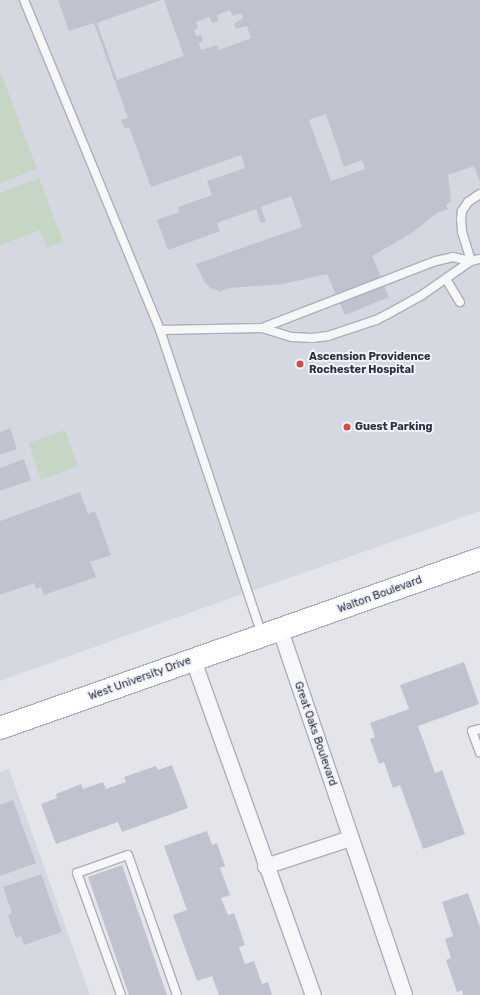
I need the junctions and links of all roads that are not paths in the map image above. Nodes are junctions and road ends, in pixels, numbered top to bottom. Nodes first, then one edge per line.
1 (24, 0) edge
2 (480, 194) edge
3 (480, 259) edge
4 (471, 261) junction
5 (446, 279) junction
6 (460, 302) dead end
7 (262, 328) junction
8 (160, 330) junction
9 (480, 559) edge
10 (271, 633) junction
11 (193, 660) junction
12 (0, 728) edge
13 (480, 729) edge
14 (480, 753) edge
15 (350, 838) junction
16 (265, 866) junction
17 (121, 995) edge
18 (177, 995) edge
19 (312, 995) edge
20 (404, 995) edge

1 - 8 lane
2 - 4 lane
3 - 4 lane
4 - 5 lane
4 - 7 lane
5 - 6 lane
5 - 7 lane
7 - 8 lane
8 - 10 lane
9 - 10 main road, Walton Boulevard
10 - 11 main road, West University Drive
10 - 15 street, Great Oaks Boulevard
11 - 12 main road, West University Drive
11 - 16 street
13 - 14 lane
15 - 16 street
15 - 20 street, Great Oaks Boulevard
16 - 19 street
17 - 18 lane

